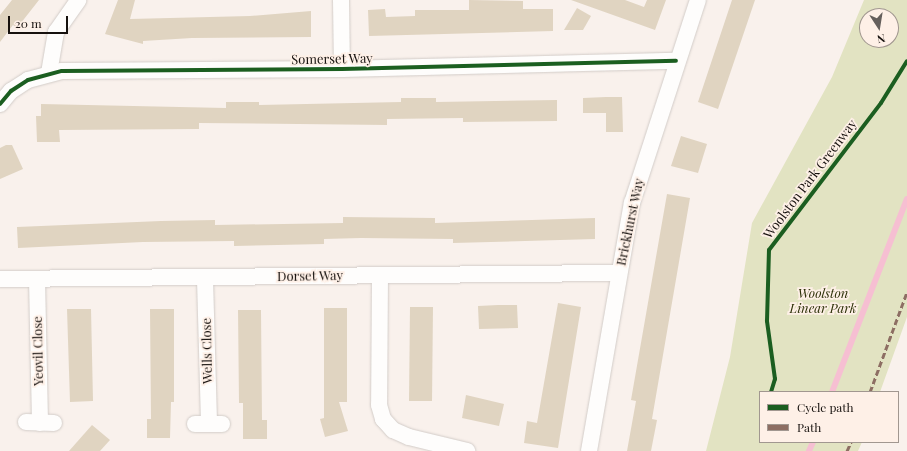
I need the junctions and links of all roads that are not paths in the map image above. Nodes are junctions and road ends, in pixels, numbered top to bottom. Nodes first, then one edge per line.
1 (78, 0) edge
2 (341, 0) edge
3 (698, 0) edge
4 (676, 61) junction
5 (342, 69) junction
6 (49, 73) junction
7 (0, 104) edge
8 (619, 273) junction
9 (380, 275) junction
10 (0, 279) edge
11 (37, 279) junction
12 (205, 279) junction
13 (40, 423) dead end
14 (208, 424) dead end
15 (467, 451) edge
16 (589, 451) edge

1 - 6 street
2 - 5 street
3 - 4 street, Brickhurst Way
4 - 5 street, Somerset Way
4 - 8 street, Brickhurst Way
5 - 6 street, Somerset Way
6 - 7 street, Somerset Way
8 - 9 street, Dorset Way
8 - 16 street, Brickhurst Way
9 - 12 street, Dorset Way
9 - 15 street
10 - 11 street, Dorset Way
11 - 12 street, Dorset Way
11 - 13 street, Yeovil Close
12 - 14 street, Wells Close

